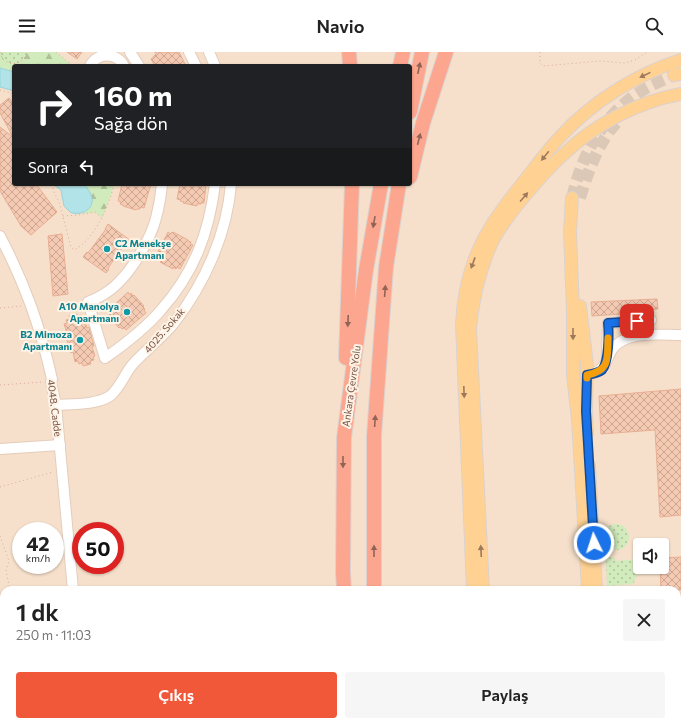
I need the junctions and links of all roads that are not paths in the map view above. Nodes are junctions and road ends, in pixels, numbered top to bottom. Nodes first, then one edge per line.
1 (130, 52) edge
2 (189, 52) edge
3 (209, 52) edge
4 (349, 52) edge
5 (403, 52) edge
6 (422, 52) edge
7 (446, 52) edge
8 (681, 60) edge
9 (91, 64) edge
10 (123, 64) edge
11 (138, 64) edge
12 (195, 64) edge
13 (214, 64) edge
14 (350, 64) edge
15 (400, 64) edge
16 (681, 94) edge
17 (412, 102) edge
18 (412, 169) edge
19 (162, 186) edge
20 (216, 186) edge
21 (231, 186) edge
22 (352, 186) edge
23 (380, 186) edge
24 (399, 186) edge
25 (409, 186) edge
26 (0, 236) edge
27 (386, 267) junction
28 (168, 302) junction
29 (181, 313) junction
30 (651, 320) dead end
31 (681, 335) edge
32 (606, 360) junction
33 (573, 375) junction
34 (587, 375) junction
35 (56, 405) junction
36 (344, 438) junction
37 (60, 445) junction
38 (0, 449) edge
39 (73, 586) edge
40 (344, 586) edge
41 (374, 586) edge
42 (474, 586) edge
43 (483, 586) edge
44 (588, 586) edge
45 (596, 586) edge

1 - 11 street
2 - 12 street
3 - 13 street
4 - 14 highway
5 - 15 highway
17 -> 6 highway
18 -> 7 highway
8 -> 42 main road
9 - 10 street
43 -> 16 main road
19 - 28 street
20 - 28 street
21 - 29 street, 4025. Sokak
22 -> 36 highway
23 -> 36 highway, Ankara Çevre Yolu
24 - 27 highway
25 - 27 highway
26 - 35 street, 4048. Cadde
41 -> 27 highway
28 - 29 street
29 - 35 street, 4025. Sokak
30 - 32 street
31 - 32 street
32 - 34 street
33 - 34 main road
34 -> 33 main road
33 - 44 main road
34 - 45 main road
35 - 37 street, 4048. Cadde
36 -> 40 highway, Ankara Çevre Yolu
37 - 38 street
37 - 39 street, 4048. Cadde

